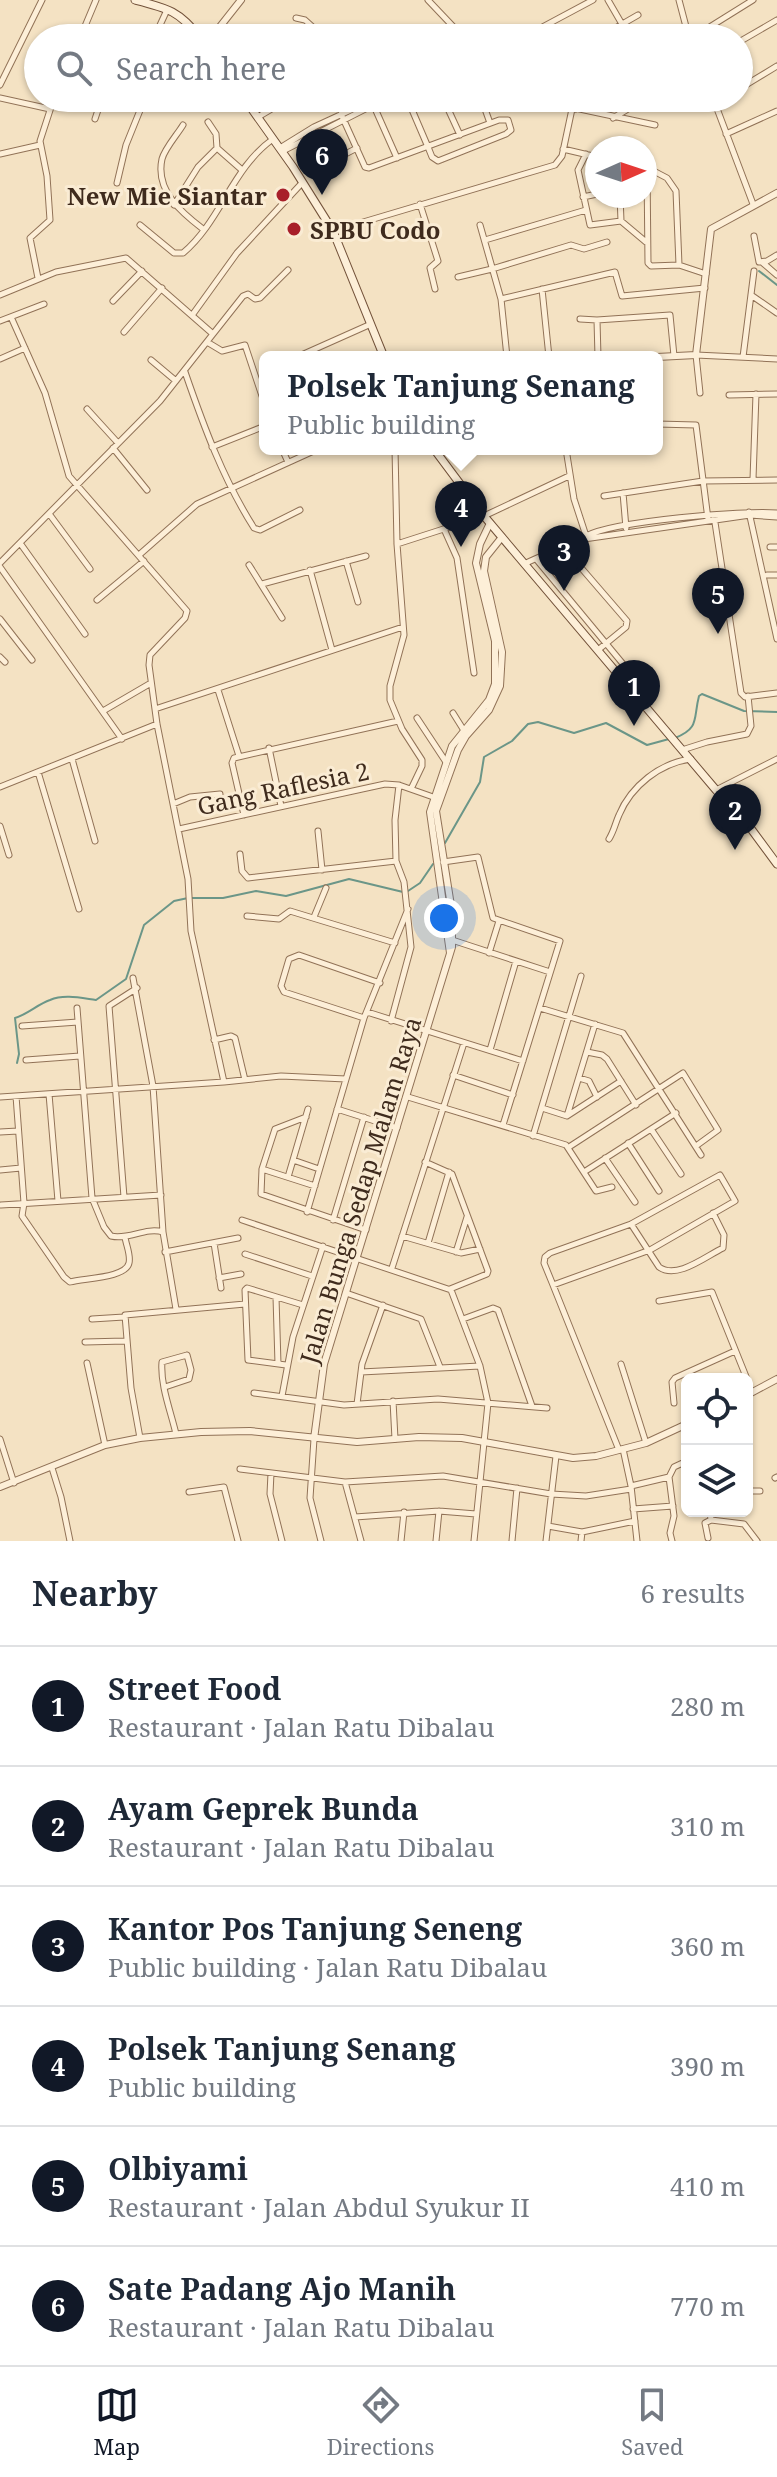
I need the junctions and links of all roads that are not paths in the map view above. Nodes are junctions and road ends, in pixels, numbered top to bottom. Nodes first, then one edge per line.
1 (42, 0) edge
2 (96, 0) edge
3 (135, 0) edge
4 (241, 0) edge
5 (428, 0) edge
6 (593, 0) edge
7 (608, 0) edge
8 (679, 0) edge
9 (753, 0) edge
10 (168, 8) junction
11 (638, 15) dead end
12 (296, 18) dead end
13 (777, 20) edge
14 (30, 24) edge
15 (86, 24) edge
16 (161, 24) edge
17 (188, 24) edge
18 (222, 24) edge
19 (309, 24) edge
20 (451, 24) edge
21 (548, 24) edge
22 (621, 24) joint
23 (687, 24) edge
24 (714, 24) edge
25 (753, 34) edge
26 (24, 36) edge
27 (777, 66) edge
28 (753, 81) edge
29 (0, 85) edge
30 (0, 98) edge
31 (24, 103) edge
32 (777, 111) edge
33 (49, 112) edge
34 (97, 112) edge
35 (139, 112) edge
36 (254, 112) edge
37 (266, 112) edge
38 (352, 112) edge
39 (378, 112) edge
40 (413, 112) edge
41 (449, 112) edge
42 (486, 112) edge
43 (573, 112) edge
44 (587, 112) edge
45 (623, 112) edge
46 (718, 112) edge
47 (258, 117) junction
48 (342, 117) junction
49 (613, 118) junction
50 (95, 119) dead end
51 (208, 122) dead end
52 (490, 123) junction
53 (183, 125) dead end
54 (655, 125) dead end
55 (726, 134) junction
56 (460, 135) junction
57 (273, 139) junction
58 (40, 145) junction
59 (428, 147) junction
60 (217, 148) junction
61 (357, 148) junction
62 (563, 149) junction
63 (282, 150) junction
64 (0, 154) edge
65 (585, 154) edge
66 (585, 156) edge
67 (397, 158) junction
68 (435, 160) junction
69 (330, 162) dead end
70 (242, 170) junction
71 (438, 171) dead end
72 (657, 173) edge
73 (303, 182) junction
74 (117, 183) dead end
75 (777, 193) edge
76 (583, 197) joint
77 (420, 204) junction
78 (753, 204) junction
79 (174, 205) junction
80 (620, 208) edge
81 (646, 208) edge
82 (586, 210) junction
83 (621, 221) junction
84 (140, 225) dead end
85 (480, 225) dead end
86 (203, 229) junction
87 (333, 231) junction
88 (754, 236) dead end
89 (485, 240) junction
90 (607, 242) dead end
91 (646, 242) junction
92 (777, 258) edge
93 (765, 262) junction
94 (679, 265) junction
95 (492, 269) junction
96 (288, 270) dead end
97 (142, 271) junction
98 (754, 271) dead end
99 (707, 275) junction
100 (777, 275) edge
101 (458, 277) dead end
102 (38, 278) junction
103 (162, 288) junction
104 (706, 288) junction
105 (435, 289) dead end
106 (542, 289) junction
107 (0, 295) edge
108 (751, 295) junction
109 (501, 299) junction
110 (113, 301) dead end
111 (44, 304) dead end
112 (777, 313) edge
113 (193, 314) junction
114 (11, 317) junction
115 (580, 319) dead end
116 (597, 320) junction
117 (0, 321) edge
118 (371, 324) junction
119 (124, 332) dead end
120 (213, 334) junction
121 (207, 342) junction
122 (25, 348) junction
123 (310, 351) edge
124 (382, 351) edge
125 (506, 351) edge
126 (548, 351) edge
127 (598, 351) edge
128 (696, 355) junction
129 (674, 356) junction
130 (663, 357) edge
131 (743, 357) junction
132 (0, 359) edge
133 (777, 359) edge
134 (151, 360) dead end
135 (185, 372) junction
136 (259, 374) edge
137 (255, 376) junction
138 (176, 381) junction
139 (259, 388) edge
140 (700, 393) dead end
141 (756, 394) junction
142 (777, 394) edge
143 (729, 395) dead end
144 (87, 409) dead end
145 (663, 424) edge
146 (259, 428) edge
147 (115, 446) junction
148 (212, 447) junction
149 (285, 455) edge
150 (304, 455) edge
151 (395, 455) edge
152 (438, 455) edge
153 (567, 455) edge
154 (288, 462) junction
155 (569, 476) junction
156 (753, 479) junction
157 (777, 480) edge
158 (703, 481) junction
159 (75, 484) junction
160 (230, 488) junction
161 (147, 490) dead end
162 (623, 493) junction
163 (604, 496) dead end
164 (300, 510) dead end
165 (749, 513) junction
166 (50, 515) junction
167 (777, 515) edge
168 (484, 516) junction
169 (711, 519) junction
170 (490, 523) junction
171 (444, 529) junction
172 (626, 529) junction
173 (502, 537) junction
174 (585, 538) junction
175 (20, 543) junction
176 (397, 544) junction
177 (564, 548) junction
178 (366, 556) dead end
179 (142, 558) junction
180 (536, 559) junction
181 (1, 561) edge
182 (346, 561) junction
183 (524, 564) junction
184 (249, 565) dead end
185 (90, 569) dead end
186 (310, 570) junction
187 (767, 575) dead end
188 (777, 575) edge
189 (262, 584) junction
190 (97, 600) dead end
191 (358, 602) dead end
192 (774, 612) edge
193 (282, 618) dead end
194 (1, 622) edge
195 (403, 627) junction
196 (85, 634) dead end
197 (777, 639) edge
198 (602, 647) junction
199 (332, 650) junction
200 (32, 660) dead end
201 (474, 673) dead end
202 (151, 682) junction
203 (218, 690) junction
204 (777, 693) edge
205 (748, 696) junction
206 (155, 709) junction
207 (103, 711) junction
208 (453, 713) dead end
209 (417, 718) dead end
210 (398, 721) junction
211 (157, 724) junction
212 (463, 729) junction
213 (122, 739) junction
214 (269, 748) junction
215 (682, 750) junction
216 (239, 756) junction
217 (72, 759) junction
218 (691, 759) junction
219 (777, 759) edge
220 (446, 762) junction
221 (38, 772) junction
222 (399, 785) junction
223 (0, 787) edge
224 (411, 789) junction
225 (716, 790) junction
226 (220, 794) dead end
227 (437, 798) junction
228 (173, 804) junction
229 (281, 806) junction
230 (244, 815) junction
231 (0, 826) edge
232 (179, 829) junction
233 (318, 831) dead end
234 (609, 839) dead end
235 (95, 841) dead end
236 (240, 854) dead end
237 (774, 854) edge
238 (9, 855) dead end
239 (396, 861) junction
240 (441, 861) junction
241 (777, 864) edge
242 (322, 870) junction
243 (326, 888) dead end
244 (79, 909) dead end
245 (408, 909) junction
246 (247, 916) dead end
247 (314, 917) junction
248 (499, 921) junction
249 (395, 943) junction
250 (452, 945) junction
251 (489, 953) junction
252 (516, 961) junction
253 (550, 972) junction
254 (581, 976) dead end
255 (133, 978) dead end
256 (380, 983) junction
257 (137, 988) junction
258 (77, 1008) dead end
259 (540, 1008) junction
260 (366, 1015) junction
261 (569, 1016) junction
262 (391, 1021) junction
263 (78, 1022) junction
264 (595, 1024) junction
265 (22, 1026) dead end
266 (427, 1032) junction
267 (214, 1040) junction
268 (464, 1043) junction
269 (490, 1050) junction
270 (587, 1052) junction
271 (80, 1056) junction
272 (26, 1060) dead end
273 (523, 1061) junction
274 (453, 1075) junction
275 (579, 1078) junction
276 (346, 1079) junction
277 (245, 1080) junction
278 (621, 1081) junction
279 (224, 1082) junction
280 (153, 1086) junction
281 (116, 1088) junction
282 (659, 1088) junction
283 (83, 1091) junction
284 (49, 1094) junction
285 (513, 1095) junction
286 (16, 1096) junction
287 (0, 1097) edge
288 (408, 1097) junction
289 (597, 1097) junction
290 (636, 1105) junction
291 (442, 1108) junction
292 (542, 1108) junction
293 (308, 1109) dead end
294 (337, 1109) junction
295 (676, 1113) junction
296 (567, 1116) junction
297 (306, 1117) junction
298 (364, 1117) junction
299 (503, 1125) junction
300 (398, 1128) junction
301 (651, 1129) junction
302 (18, 1131) junction
303 (0, 1132) edge
304 (533, 1136) junction
305 (628, 1143) junction
306 (696, 1146) junction
307 (569, 1147) junction
308 (701, 1155) dead end
309 (605, 1158) junction
310 (293, 1160) junction
311 (425, 1162) junction
312 (21, 1168) junction
313 (262, 1169) junction
314 (319, 1169) junction
315 (0, 1170) edge
316 (449, 1172) junction
317 (584, 1172) junction
318 (681, 1174) dead end
319 (288, 1177) junction
320 (315, 1186) junction
321 (612, 1187) dead end
322 (659, 1191) dead end
323 (161, 1195) junction
324 (124, 1197) junction
325 (92, 1198) junction
326 (58, 1201) junction
327 (635, 1202) dead end
328 (24, 1203) junction
329 (1, 1205) edge
330 (307, 1212) junction
331 (713, 1213) junction
332 (467, 1216) junction
333 (242, 1220) dead end
334 (333, 1220) junction
335 (631, 1224) junction
336 (366, 1230) junction
337 (163, 1232) junction
338 (402, 1236) junction
339 (125, 1237) junction
340 (238, 1238) dead end
341 (214, 1243) junction
342 (428, 1243) junction
343 (323, 1246) junction
344 (480, 1249) junction
345 (650, 1250) junction
346 (165, 1252) junction
347 (456, 1252) junction
348 (245, 1254) dead end
349 (357, 1258) junction
350 (392, 1268) junction
351 (241, 1274) dead end
352 (312, 1276) junction
353 (219, 1278) junction
354 (553, 1285) junction
355 (221, 1288) dead end
356 (450, 1289) junction
357 (346, 1293) junction
358 (276, 1297) junction
359 (659, 1301) dead end
360 (245, 1304) junction
361 (303, 1305) junction
362 (383, 1305) junction
363 (176, 1309) junction
364 (125, 1316) junction
365 (92, 1319) dead end
366 (463, 1319) junction
367 (125, 1341) junction
368 (85, 1342) dead end
369 (735, 1351) junction
370 (87, 1363) dead end
371 (278, 1364) junction
372 (621, 1364) dead end
373 (286, 1365) junction
374 (480, 1366) junction
375 (440, 1367) junction
376 (361, 1372) junction
377 (744, 1373) edge
378 (777, 1379) edge
379 (165, 1387) junction
380 (753, 1392) edge
381 (254, 1393) dead end
382 (282, 1396) junction
383 (318, 1400) junction
384 (393, 1401) junction
385 (488, 1403) junction
386 (674, 1403) dead end
387 (357, 1404) junction
388 (532, 1406) junction
389 (547, 1408) dead end
390 (681, 1427) edge
391 (176, 1434) junction
392 (140, 1438) junction
393 (0, 1439) edge
394 (314, 1439) junction
395 (395, 1439) junction
396 (486, 1442) junction
397 (646, 1443) junction
398 (105, 1445) junction
399 (621, 1450) junction
400 (556, 1456) junction
401 (681, 1464) edge
402 (52, 1468) junction
403 (240, 1469) dead end
404 (271, 1473) junction
405 (669, 1477) junction
406 (310, 1478) junction
407 (481, 1481) junction
408 (345, 1482) junction
409 (14, 1483) junction
410 (0, 1487) edge
411 (631, 1487) junction
412 (517, 1488) junction
413 (753, 1491) edge
414 (760, 1491) dead end
415 (189, 1492) dead end
416 (551, 1494) junction
417 (673, 1506) junction
418 (633, 1509) junction
419 (439, 1511) junction
420 (404, 1512) junction
421 (476, 1514) junction
422 (355, 1517) junction
423 (711, 1517) edge
424 (711, 1520) junction
425 (635, 1521) junction
426 (548, 1526) junction
427 (582, 1532) junction
428 (708, 1538) dead end
429 (70, 1541) edge
430 (238, 1541) edge
431 (282, 1541) edge
432 (321, 1541) edge
433 (361, 1541) edge
434 (401, 1541) edge
435 (436, 1541) edge
436 (474, 1541) edge
437 (512, 1541) edge
438 (546, 1541) edge
439 (581, 1541) edge
440 (637, 1541) edge
441 (672, 1541) edge
442 (757, 1541) edge

1 - 14 street
2 - 15 street
3 - 10 main road
4 - 18 street
5 - 20 street
6 - 21 street
7 - 22 street
8 - 23 street
9 - 24 street
10 - 16 street
10 - 17 main road
11 - 22 street
12 - 19 street
13 - 25 street
26 - 29 street
27 - 28 street
30 - 31 street
32 - 55 street
33 - 58 street
34 - 50 street
35 - 74 street
36 - 47 main road
37 - 47 street
38 - 48 street
39 - 67 street
40 - 59 street
41 - 56 street
42 - 52 street
43 - 62 street
44 - 49 street
45 - 49 street
46 - 55 street
47 - 57 main road
48 - 61 street
48 - 63 street
49 - 54 street
51 - 60 street
52 - 56 street
52 - 68 street
53 - 79 street
55 - 78 street
56 - 59 street
57 - 63 main road
57 - 70 street
58 - 64 street
58 - 102 street
59 - 67 street
59 - 68 street
60 - 70 street
60 - 79 street
61 - 67 street
61 - 69 street
62 - 65 street
62 - 77 street
63 - 73 main road
66 - 76 street
68 - 71 street
70 - 86 street
72 - 94 street
73 - 87 main road
73 - 113 street
75 - 78 street
76 - 82 street
77 - 87 street
77 - 105 street
78 - 99 street
79 - 86 street
80 - 83 street
81 - 91 street
82 - 83 street
82 - 89 street
83 - 91 street
84 - 86 street
85 - 89 street
87 - 118 main road
88 - 93 street
89 - 95 street
90 - 95 street
91 - 94 street
92 - 93 street
93 - 100 street
94 - 99 street
95 - 101 street
95 - 109 street
96 - 120 street
97 - 102 street
97 - 103 street
97 - 110 street
98 - 108 street
99 - 104 street
102 - 107 street
103 - 113 street
103 - 119 street
104 - 106 street
104 - 128 street
106 - 109 street
106 - 126 street
108 - 112 street
108 - 131 street
109 - 125 street
111 - 114 street
113 - 120 street
114 - 117 street
114 - 122 street
115 - 116 street
116 - 127 street
116 - 129 street
118 - 123 street
118 - 124 main road
120 - 121 street
121 - 135 street
121 - 137 street
122 - 132 street
122 - 159 street
128 - 129 street
128 - 131 street
128 - 140 street
129 - 130 street
131 - 133 street
134 - 138 street
135 - 138 street
135 - 148 street
136 - 137 street
137 - 139 street
138 - 147 street
141 - 142 street
141 - 143 street
141 - 156 street
144 - 147 street
145 - 158 street
146 - 148 street
147 - 159 street
147 - 161 street
148 - 160 street
149 - 154 street
150 - 154 street
151 - 176 street
152 - 168 main road
153 - 155 street
154 - 160 street
155 - 168 street
155 - 174 street
156 - 157 street
156 - 158 street
158 - 162 street
158 - 169 street
159 - 166 street
159 - 179 street
160 - 164 street
160 - 179 street
162 - 163 street
162 - 172 street
165 - 167 street
165 - 169 street
165 - 192 street
166 - 175 street
166 - 185 street
168 - 170 main road
168 - 171 street
169 - 172 street
169 - 205 street
170 - 173 main road
170 - 212 street, Jalan Bunga Sedap Malam Raya
171 - 176 street
171 - 201 street
172 - 174 street
173 - 183 main road
173 - 227 street, Jalan Bunga Sedap Malam Raya
174 - 177 street
175 - 181 street
175 - 196 street
176 - 195 street
177 - 180 street
177 - 198 street
178 - 182 street
179 - 190 street
179 - 202 street
180 - 183 street
180 - 198 street
181 - 207 street
182 - 186 street
182 - 191 street
183 - 198 main road
184 - 189 street
186 - 189 street
186 - 199 street
187 - 188 street
189 - 193 street
192 - 197 street
194 - 200 street
195 - 199 street
195 - 210 street
198 - 215 main road
199 - 203 street
202 - 206 street
202 - 207 street
203 - 206 street
203 - 216 street
204 - 205 street
205 - 215 street
206 - 211 street
207 - 213 street
208 - 212 street
209 - 220 street
210 - 214 street
210 - 224 street
211 - 213 street
211 - 228 street
212 - 220 street, Jalan Bunga Sedap Malam Raya
213 - 217 street
214 - 216 street
214 - 229 street
215 - 218 main road
216 - 230 street
217 - 221 street
217 - 235 street
218 - 225 main road
218 - 234 street
219 - 225 street
220 - 227 street, Jalan Bunga Sedap Malam Raya
221 - 223 street
221 - 244 street
222 - 224 street, Gang Raflesia 2
222 - 229 street, Gang Raflesia 2
222 - 239 street
224 - 227 street, Gang Raflesia 2
225 - 237 main road
226 - 228 street
227 - 240 street, Jalan Bunga Sedap Malam Raya
227 - 240 street, Jalan Bunga Sedap Malam Raya
228 - 232 street
229 - 230 street, Gang Raflesia 2
230 - 232 street, Gang Raflesia 2
231 - 238 street
232 - 267 street
233 - 242 street
236 - 242 street
237 - 241 main road
239 - 242 street
239 - 245 street
240 - 248 street
240 - 250 street, Jalan Bunga Sedap Malam Raya
243 - 247 street
245 - 249 street
245 - 262 street
246 - 247 street
247 - 249 street
248 - 251 street
248 - 253 street
249 - 256 street
250 - 251 street
250 - 266 street, Jalan Bunga Sedap Malam Raya
251 - 252 street
252 - 253 street
252 - 269 street
253 - 259 street
254 - 261 street
255 - 257 street
256 - 260 street
256 - 260 street
257 - 280 street
257 - 281 street
258 - 263 street
259 - 261 street
259 - 273 street
260 - 262 street
260 - 276 street
261 - 264 street
261 - 292 street
262 - 266 street
263 - 265 street
263 - 271 street
264 - 270 street
264 - 282 street
266 - 268 street
266 - 288 street, Jalan Bunga Sedap Malam Raya
267 - 277 street
267 - 279 street
268 - 269 street
268 - 274 street
269 - 273 street
270 - 275 street
270 - 278 street
271 - 272 street
271 - 283 street
273 - 285 street
274 - 285 street
274 - 291 street
275 - 289 street
275 - 296 street
276 - 277 street
276 - 294 street
277 - 279 street
278 - 289 street
278 - 290 street
279 - 280 street
280 - 281 street
280 - 323 street
281 - 283 street
281 - 324 street
282 - 290 street
282 - 295 street
282 - 306 street
283 - 284 street
283 - 325 street
284 - 286 street
284 - 326 street
285 - 299 street
286 - 287 street
286 - 302 street
288 - 291 street
288 - 300 street, Jalan Bunga Sedap Malam Raya
289 - 296 street
290 - 307 street
291 - 299 street
291 - 311 street
292 - 296 street
292 - 304 street
293 - 297 street
294 - 298 street
294 - 314 street
295 - 301 street
295 - 306 street
297 - 310 street
297 - 313 street
298 - 300 street
298 - 334 street
299 - 304 street
300 - 336 street, Jalan Bunga Sedap Malam Raya
301 - 305 street
301 - 318 street
302 - 303 street
302 - 312 street
304 - 307 street
305 - 309 street
305 - 322 street
306 - 308 street
307 - 317 street
309 - 317 street
309 - 327 street
310 - 314 street
310 - 319 street
311 - 316 street
311 - 338 street
312 - 315 street
312 - 328 street
313 - 319 street
313 - 330 street
314 - 320 street
316 - 332 street
316 - 342 street
317 - 321 street
319 - 320 street
320 - 330 street
323 - 324 street
323 - 337 street
324 - 325 street
325 - 326 street
325 - 339 street
326 - 328 street
328 - 329 street
328 - 339 street
330 - 334 street
331 - 335 street
331 - 345 street
331 - 345 street
332 - 344 street
332 - 347 street
333 - 343 street
334 - 336 street
335 - 345 street
335 - 354 street
336 - 349 street, Jalan Bunga Sedap Malam Raya
337 - 339 street
337 - 346 street
338 - 342 street
338 - 350 street
340 - 341 street
341 - 346 street
341 - 353 street
342 - 347 street
343 - 349 street
343 - 352 street
344 - 347 street
344 - 356 street
345 - 354 street
346 - 363 street
348 - 352 street
349 - 350 street
349 - 357 street, Jalan Bunga Sedap Malam Raya
350 - 356 street
351 - 353 street
352 - 361 street
353 - 355 street
354 - 399 street
356 - 366 street
357 - 362 street
357 - 383 street, Jalan Bunga Sedap Malam Raya
358 - 360 street
358 - 361 street
358 - 371 street
359 - 369 street
360 - 363 street
360 - 371 street
361 - 373 street
362 - 375 street
362 - 376 street
363 - 364 street
364 - 365 street
364 - 367 street
366 - 374 street
366 - 388 street
367 - 368 street
367 - 392 street
369 - 377 street
369 - 386 street
370 - 398 street
371 - 373 street
372 - 397 street
373 - 382 street
374 - 375 street
374 - 385 street
375 - 376 street
376 - 387 street
378 - 380 street
379 - 379 street
379 - 391 street
381 - 382 street
382 - 383 street
383 - 387 street
383 - 394 street, Jalan Bunga Sedap Malam Raya
384 - 385 street
384 - 387 street
384 - 395 street
385 - 388 street
385 - 396 street
388 - 389 street
390 - 397 street
391 - 392 street
391 - 394 street
392 - 398 street
393 - 409 street
394 - 395 street
394 - 406 street
395 - 396 street
396 - 400 street
396 - 407 street
397 - 399 street
398 - 402 street
399 - 400 street
399 - 411 street
400 - 416 street
401 - 405 street
402 - 409 street
402 - 429 street
403 - 404 street
404 - 406 street
404 - 431 street
405 - 411 street
405 - 417 street
406 - 408 street
406 - 432 street
407 - 408 street
407 - 412 street
407 - 421 street
408 - 422 street
409 - 410 street
411 - 416 street
411 - 418 street
412 - 416 street
412 - 437 street
413 - 414 street
415 - 430 street
416 - 426 street
417 - 418 street
417 - 441 street
418 - 425 street
419 - 420 street
419 - 421 street
419 - 435 street
420 - 422 street
420 - 434 street
421 - 436 street
422 - 433 street
423 - 424 street
424 - 428 street
424 - 442 street
425 - 427 street
425 - 440 street
426 - 427 street
426 - 438 street
427 - 439 street

